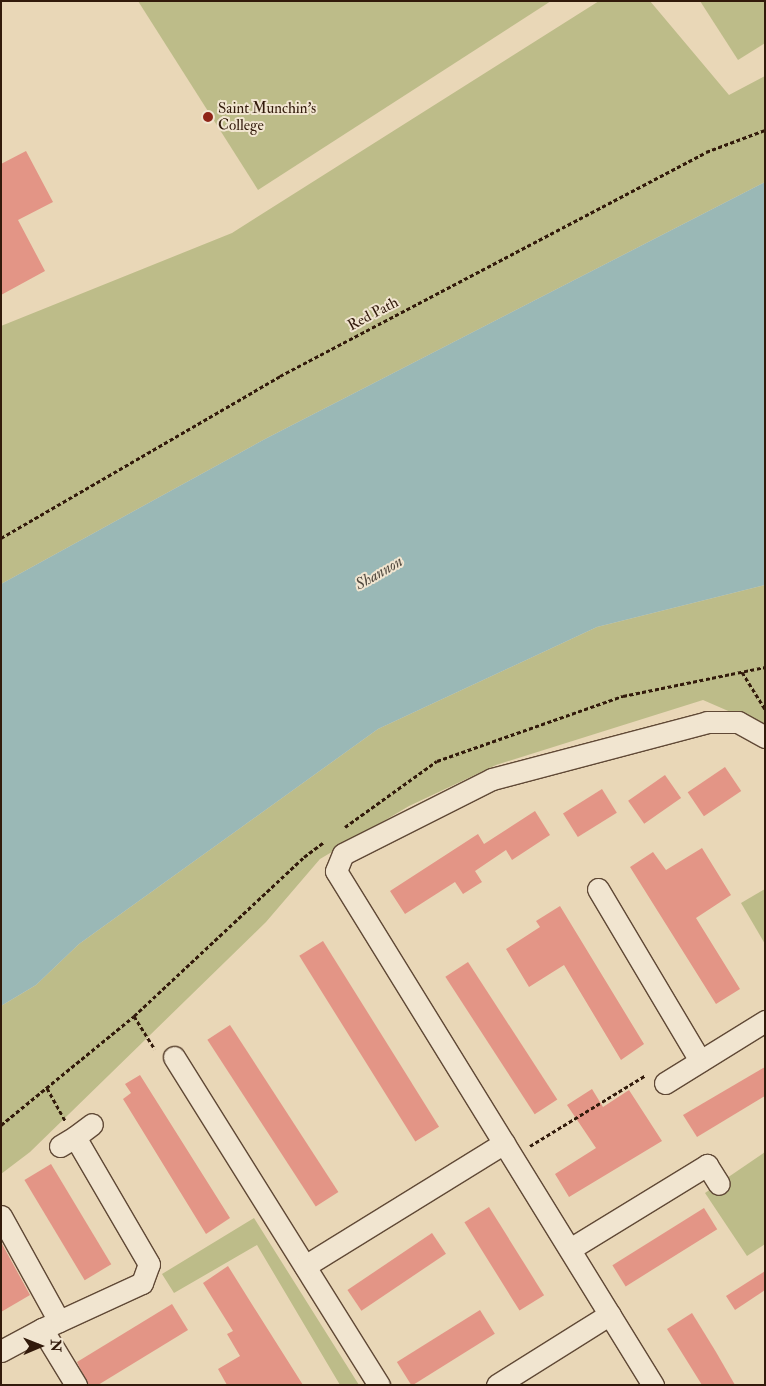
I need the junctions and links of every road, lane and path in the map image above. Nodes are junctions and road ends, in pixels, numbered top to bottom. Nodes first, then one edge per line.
1 (765, 130) edge
2 (1, 538) edge
3 (742, 672) dead end
4 (765, 709) edge
5 (765, 737) edge
6 (598, 888) dead end
7 (134, 1016) dead end
8 (765, 1021) edge
9 (174, 1057) joint
10 (700, 1061) junction
11 (665, 1083) joint
12 (47, 1088) dead end
13 (92, 1124) dead end
14 (67, 1141) junction
15 (508, 1150) junction
16 (719, 1184) dead end
17 (1, 1216) edge
18 (570, 1249) junction
19 (305, 1266) junction
20 (610, 1314) junction
21 (51, 1325) junction
22 (1, 1351) edge
23 (76, 1385) edge
24 (379, 1385) edge
25 (497, 1385) edge
26 (653, 1385) edge

1 - 2 path, Red Path
3 - 4 path
5 - 15 street
6 - 10 street
7 - 9 path
8 - 10 street
9 - 19 street
10 - 11 street
11 - 15 path
12 - 14 path
13 - 14 street
14 - 21 street
15 - 18 street
15 - 19 street
16 - 18 street
17 - 21 street
18 - 20 street
19 - 24 street
20 - 25 street
20 - 26 street
21 - 22 street
21 - 23 street

